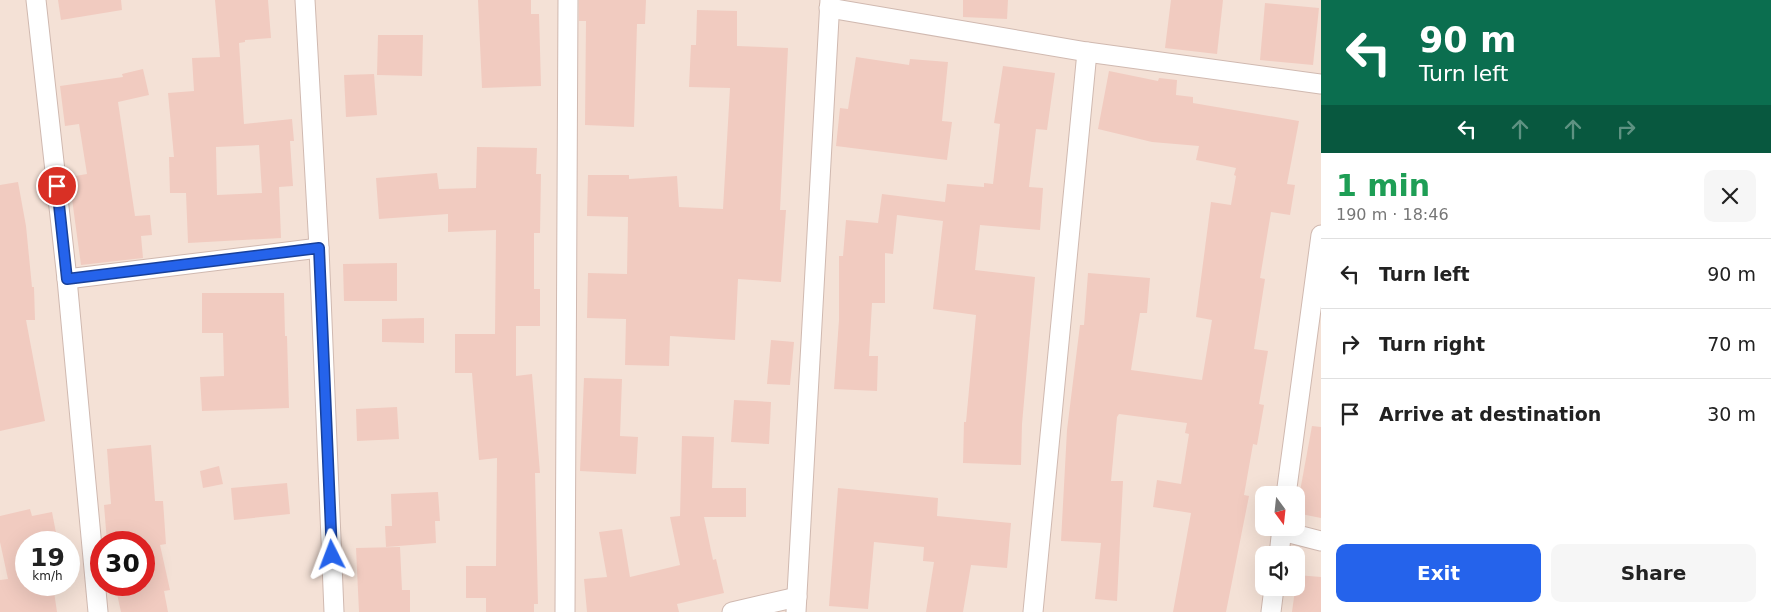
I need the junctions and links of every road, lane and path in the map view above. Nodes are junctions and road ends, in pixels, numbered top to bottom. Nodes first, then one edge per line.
1 (36, 0) edge
2 (305, 0) edge
3 (568, 0) edge
4 (830, 4) edge
5 (1087, 52) junction
6 (1321, 84) edge
7 (1321, 235) edge
8 (319, 248) junction
9 (67, 279) junction
10 (1287, 486) edge
11 (1305, 536) edge
12 (1321, 541) edge
13 (1273, 596) edge
14 (797, 604) edge
15 (98, 612) edge
16 (334, 612) edge
17 (565, 612) edge
18 (732, 612) edge
19 (1033, 612) edge
20 (1271, 612) edge

1 - 9 street
2 - 8 street
3 - 17 street
4 - 5 street
4 - 14 street
5 - 6 street
5 - 19 street
7 - 10 street
8 - 9 street
8 - 16 street
9 - 15 street
11 - 12 street
13 - 20 street
14 - 18 street

